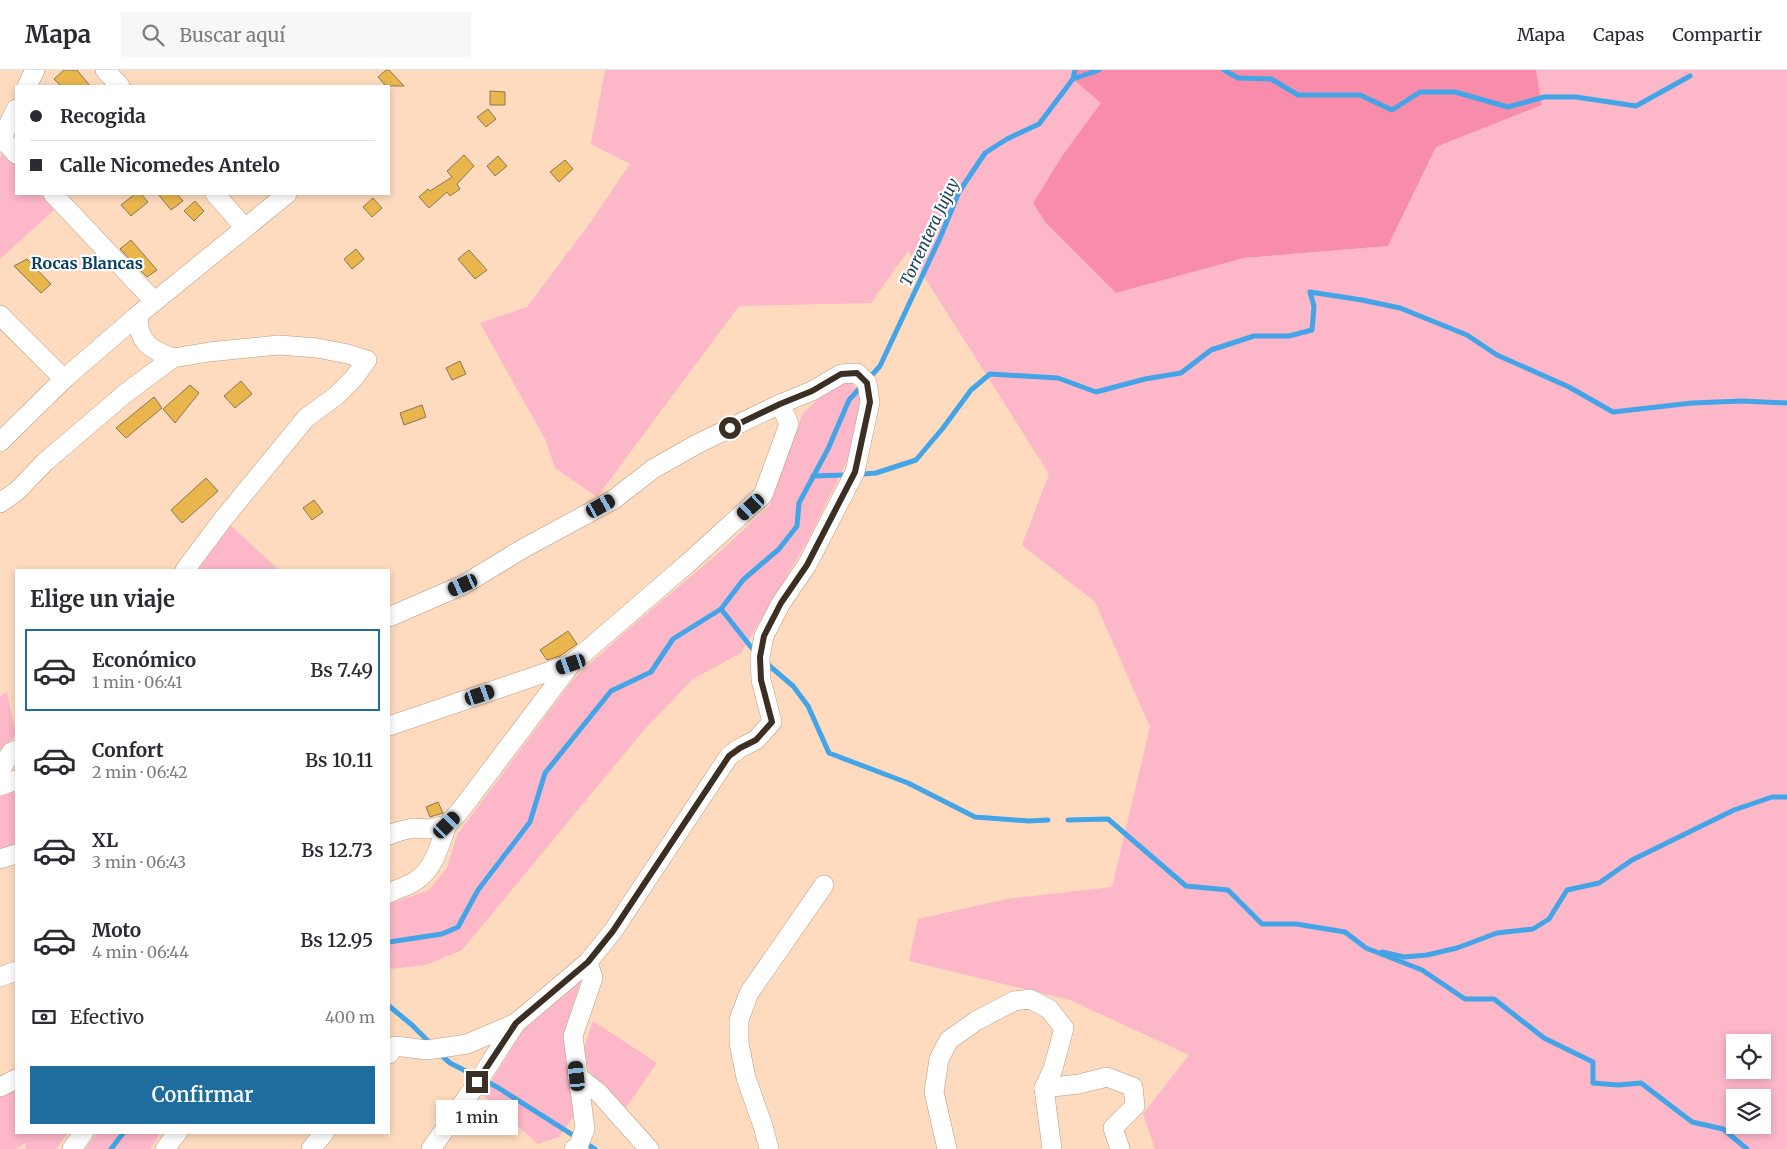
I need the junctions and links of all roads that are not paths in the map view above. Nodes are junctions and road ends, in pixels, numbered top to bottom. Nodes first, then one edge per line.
1 (35, 70) edge
2 (105, 70) edge
3 (28, 85) edge
4 (119, 85) edge
5 (15, 110) edge
6 (1, 140) edge
7 (15, 153) edge
8 (54, 195) edge
9 (216, 195) edge
10 (286, 195) edge
11 (246, 228) junction
12 (154, 301) junction
13 (0, 314) edge
14 (138, 315) junction
15 (173, 358) junction
16 (64, 379) junction
17 (780, 404) junction
18 (0, 442) edge
19 (0, 503) edge
20 (185, 569) edge
21 (390, 617) edge
22 (571, 664) junction
23 (390, 726) edge
24 (15, 750) edge
25 (0, 772) edge
26 (15, 780) edge
27 (0, 786) edge
28 (447, 825) junction
29 (390, 835) edge
30 (15, 854) edge
31 (0, 859) edge
32 (824, 884) dead end
33 (390, 893) edge
34 (588, 962) junction
35 (15, 971) edge
36 (0, 977) edge
37 (516, 1023) junction
38 (390, 1053) edge
39 (577, 1076) junction
40 (15, 1080) edge
41 (0, 1087) edge
42 (1044, 1088) junction
43 (83, 1134) edge
44 (176, 1134) edge
45 (323, 1134) edge
46 (72, 1149) edge
47 (165, 1149) edge
48 (312, 1149) edge
49 (431, 1149) edge
50 (574, 1149) edge
51 (648, 1149) edge
52 (769, 1149) edge
53 (947, 1149) edge
54 (1052, 1149) edge
55 (1120, 1149) edge

1 - 3 street
2 - 4 street
5 - 6 street
6 - 7 street
8 - 12 street
9 - 11 street
10 - 11 street
11 - 12 street
12 - 14 street
13 - 16 street
14 - 15 street
14 - 16 street
15 - 19 street
15 - 20 street
16 - 18 street
17 - 21 street
17 - 22 street
17 - 34 street
22 - 23 street
22 - 28 street
24 - 25 street
26 - 27 street
28 - 29 street
28 - 33 street
30 - 31 street
32 - 52 street
34 - 37 street
34 - 39 street
35 - 36 street
37 - 38 street
37 - 49 street
39 - 50 street
39 - 51 street
40 - 41 street
42 - 53 street
42 - 54 street
42 - 55 street
43 - 46 street
44 - 47 street
45 - 48 street

